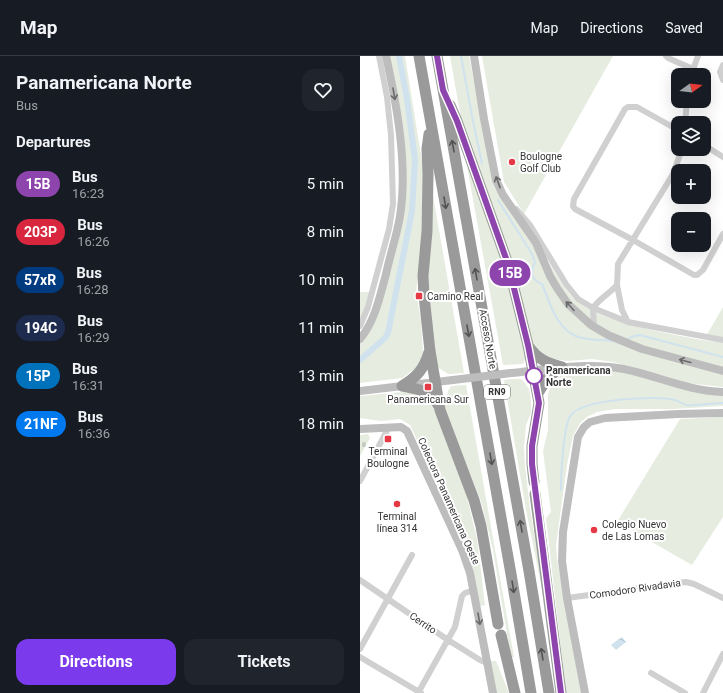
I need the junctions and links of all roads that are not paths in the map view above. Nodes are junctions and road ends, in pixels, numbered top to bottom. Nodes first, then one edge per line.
1 (379, 56) edge
2 (386, 56) edge
3 (419, 56) edge
4 (437, 56) edge
5 (440, 56) edge
6 (474, 56) edge
7 (666, 56) edge
8 (698, 56) edge
9 (723, 65) edge
10 (685, 68) edge
11 (694, 68) edge
12 (439, 70) junction
13 (723, 80) edge
14 (443, 90) junction
15 (430, 123) junction
16 (671, 126) edge
17 (711, 149) edge
18 (679, 156) edge
19 (723, 157) edge
20 (503, 195) junction
21 (723, 234) edge
22 (633, 240) junction
23 (617, 285) junction
24 (593, 308) junction
25 (628, 322) junction
26 (360, 326) edge
27 (594, 327) junction
28 (360, 339) edge
29 (723, 340) edge
30 (528, 345) junction
31 (430, 351) junction
32 (562, 367) junction
33 (723, 370) edge
34 (533, 371) junction
35 (435, 381) junction
36 (402, 386) junction
37 (360, 391) edge
38 (723, 392) edge
39 (538, 393) junction
40 (440, 410) junction
41 (723, 413) edge
42 (360, 424) edge
43 (389, 427) junction
44 (360, 428) edge
45 (360, 481) edge
46 (534, 482) dead end
47 (535, 494) dead end
48 (412, 555) dead end
49 (360, 580) edge
50 (474, 590) junction
51 (388, 598) junction
52 (567, 598) junction
53 (723, 598) edge
54 (448, 640) junction
55 (360, 649) edge
56 (723, 654) edge
57 (360, 657) edge
58 (487, 663) junction
59 (651, 673) dead end
60 (419, 693) edge
61 (493, 693) edge
62 (515, 693) edge
63 (531, 693) edge
64 (549, 693) edge
65 (561, 693) edge
66 (585, 693) edge
67 (685, 693) edge
68 (703, 693) edge

1 - 26 street
2 -> 28 street
3 - 15 highway, Acceso Norte / RN9
4 - 12 highway, Acceso Norte / RN9
5 - 12 highway
20 -> 6 street
7 - 10 street
8 - 11 street
9 - 13 street
12 - 14 highway, Acceso Norte / RN9
14 - 30 highway
64 -> 14 highway, Acceso Norte / RN9
15 - 31 highway
15 -> 63 highway, Acceso Norte / RN9
16 - 22 street
17 - 19 street
18 - 22 street
20 - 24 street
27 -> 20 street
21 - 22 street
22 - 23 street
23 - 24 street
23 - 25 street
24 - 25 street
24 - 27 street
25 - 29 street
33 -> 27 street
30 - 32 highway
30 - 34 highway
31 - 35 highway
31 - 36 highway
32 - 34 street
32 - 38 street
32 - 39 highway
34 - 35 street, bridge
34 - 39 highway
35 - 36 street
35 - 40 highway
36 - 37 street
36 - 40 highway
39 - 46 highway
40 - 62 highway
41 - 52 street
42 - 43 street
43 - 44 street
43 - 45 street
43 - 50 street, Colectora Panamericana Oeste
47 - 65 highway
48 - 51 street
49 - 51 street, Cerrito
50 - 54 street
50 -> 58 street, Colectora Panamericana Oeste
51 - 54 street, Cerrito
51 - 55 street
52 - 53 street, Comodoro Rivadavia
52 - 66 street
54 - 58 street, Cerrito
54 - 60 street
56 - 68 street
57 - 60 street
58 - 61 street, Colectora Panamericana Oeste
59 - 67 street

